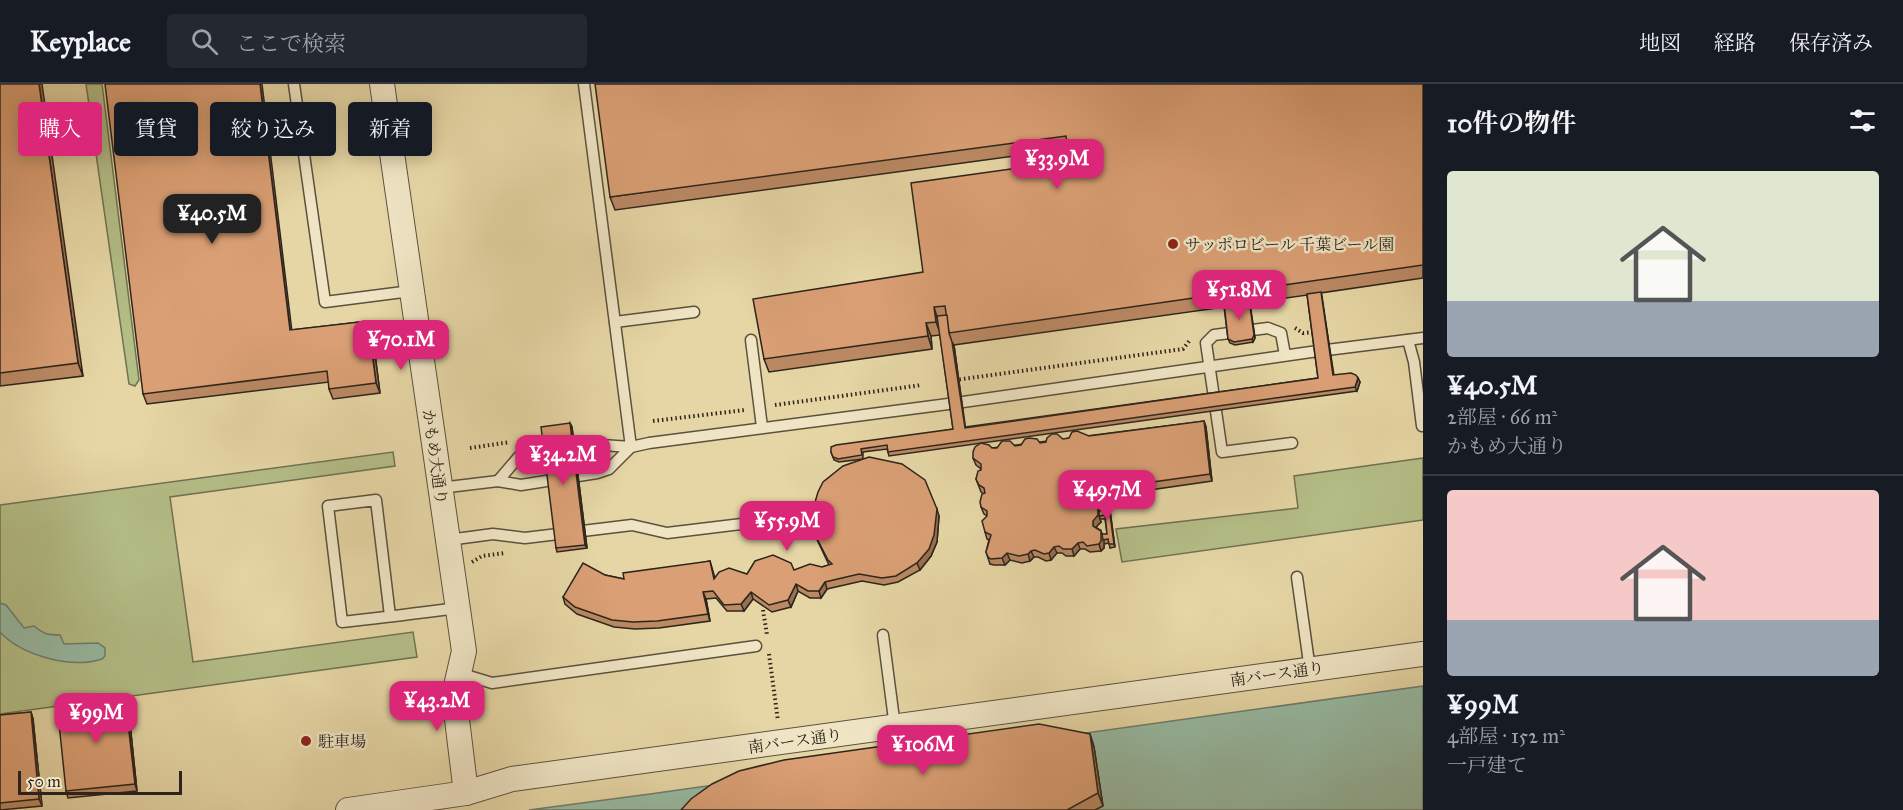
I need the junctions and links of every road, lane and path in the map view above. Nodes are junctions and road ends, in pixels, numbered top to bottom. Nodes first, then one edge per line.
1 (294, 84) edge
2 (382, 84) edge
3 (584, 84) edge
4 (411, 291) junction
5 (694, 312) dead end
6 (615, 322) junction
7 (1294, 328) dead end
8 (1320, 331) edge
9 (1194, 335) dead end
10 (1423, 338) edge
11 (751, 340) dead end
12 (1408, 340) junction
13 (1285, 356) junction
14 (1210, 366) junction
15 (953, 380) edge
16 (922, 385) dead end
17 (775, 405) dead end
18 (748, 409) dead end
19 (652, 422) dead end
20 (1422, 426) edge
21 (762, 427) junction
22 (512, 442) dead end
23 (1292, 443) dead end
24 (632, 447) junction
25 (470, 448) dead end
26 (498, 482) junction
27 (440, 488) junction
28 (766, 520) dead end
29 (448, 540) junction
30 (1297, 577) dead end
31 (458, 608) junction
32 (763, 610) edge
33 (390, 616) junction
34 (883, 635) dead end
35 (767, 640) dead end
36 (756, 646) dead end
37 (769, 651) dead end
38 (1423, 654) edge
39 (461, 662) junction
40 (1310, 670) junction
41 (779, 725) dead end
42 (895, 727) junction
43 (466, 793) junction
44 (348, 810) edge

1 - 4 lane
2 - 4 street, かもめ大通り
3 - 6 lane
4 - 27 street, かもめ大通り
5 - 6 lane
6 - 24 lane
7 - 8 path
9 - 15 path
10 - 12 lane
11 - 21 lane
12 - 13 lane
12 - 20 lane
13 - 14 lane
13 - 14 lane
14 - 21 lane
14 - 23 lane
16 - 17 path
18 - 19 path
21 - 24 lane
22 - 25 path
24 - 26 lane
24 - 26 lane
26 - 27 lane
27 - 29 street, かもめ大通り
28 - 29 lane
29 - 31 street, かもめ大通り
30 - 40 lane
31 - 33 lane
31 - 39 street, かもめ大通り
32 - 35 path
33 - 33 lane
34 - 42 lane
36 - 39 lane
37 - 41 path
38 - 40 street, 南バース通り
39 - 43 street, かもめ大通り
40 - 42 street, 南バース通り
42 - 43 street, 南バース通り
43 - 44 street, 南バース通り

